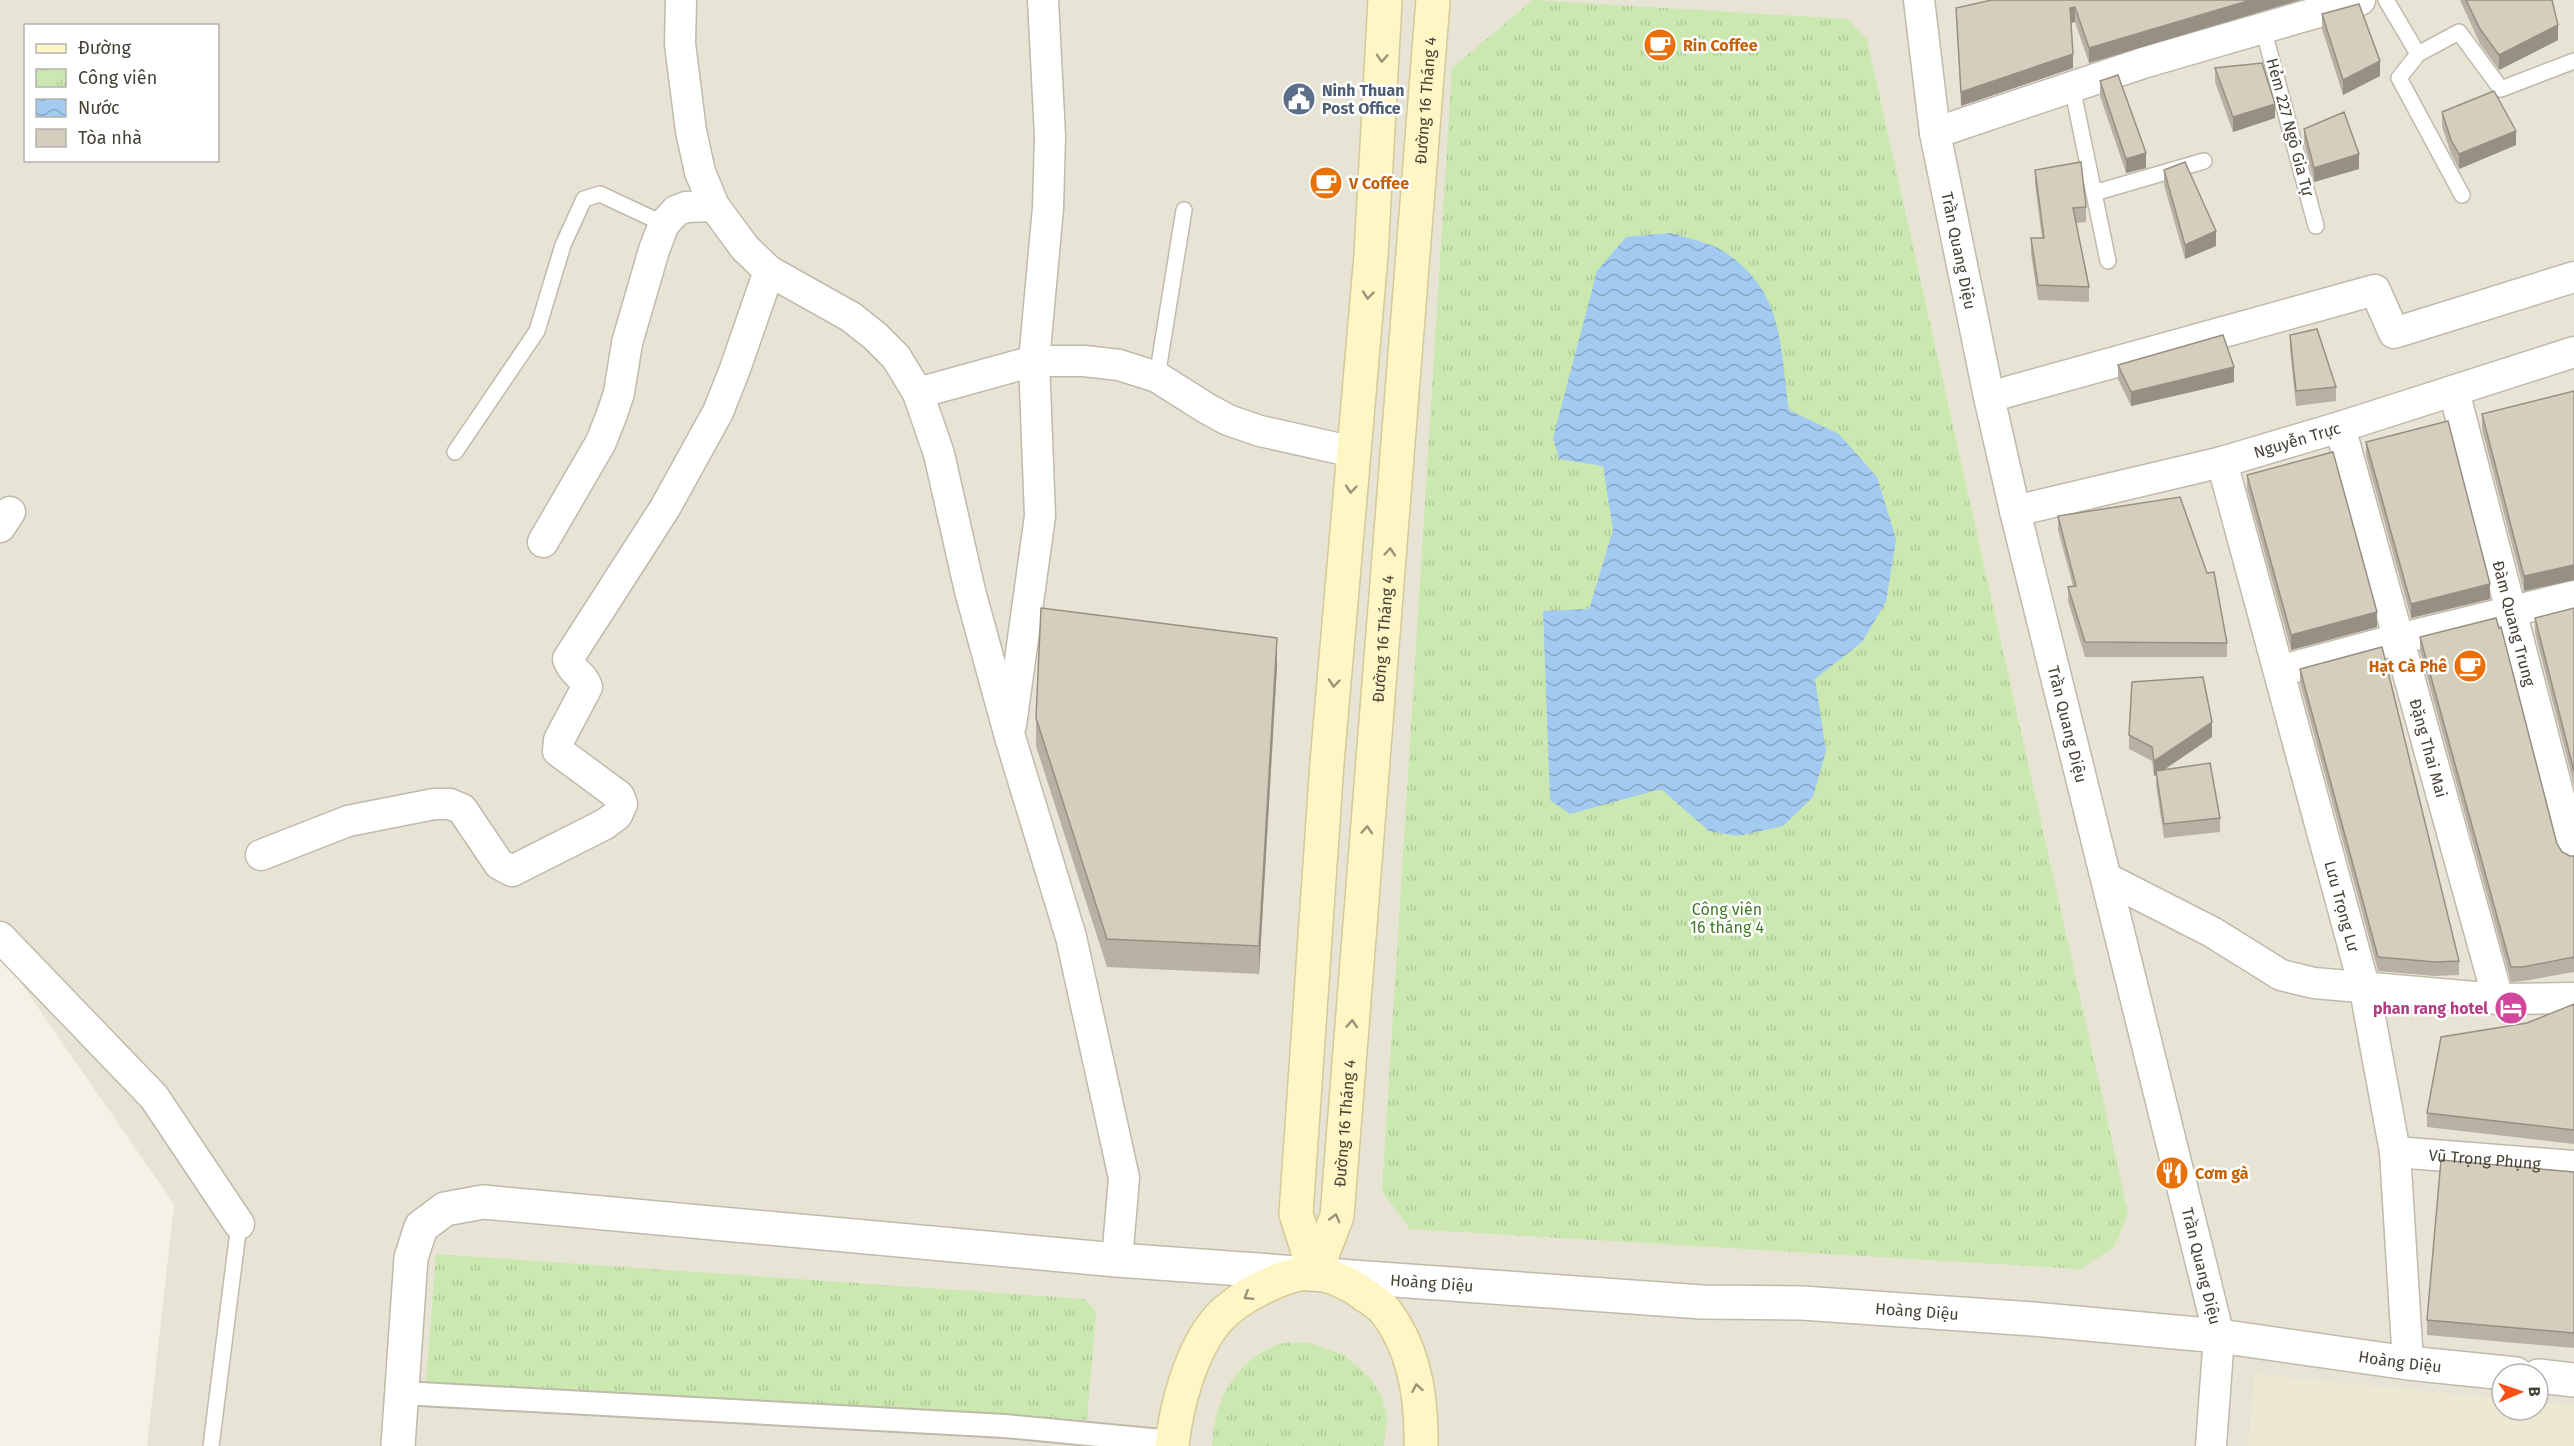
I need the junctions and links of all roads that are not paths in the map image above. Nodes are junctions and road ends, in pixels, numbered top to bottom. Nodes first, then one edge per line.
1 (681, 0) edge
2 (1043, 0) edge
3 (1385, 0) edge
4 (1433, 0) edge
5 (1919, 0) edge
6 (2360, 0) edge
7 (2386, 0) edge
8 (2263, 28) junction
9 (2418, 54) junction
10 (2574, 61) edge
11 (2072, 87) junction
12 (1935, 133) junction
13 (2204, 161) dead end
14 (2094, 193) junction
15 (2462, 195) dead end
16 (714, 206) junction
17 (1184, 210) dead end
18 (664, 224) junction
19 (2316, 226) dead end
20 (1371, 255) junction
21 (1413, 257) junction
22 (2108, 261) dead end
23 (769, 271) junction
24 (2574, 278) edge
25 (2574, 352) edge
26 (1034, 361) junction
27 (1157, 377) junction
28 (2454, 391) junction
29 (918, 393) junction
30 (1989, 397) junction
31 (2340, 427) junction
32 (454, 452) dead end
33 (1354, 452) junction
34 (2222, 462) junction
35 (2015, 511) junction
36 (543, 542) dead end
37 (1343, 586) junction
38 (1387, 587) junction
39 (2574, 597) edge
40 (2513, 611) junction
41 (2398, 639) junction
42 (2278, 671) junction
43 (1010, 737) junction
44 (1327, 763) junction
45 (1372, 766) junction
46 (2574, 854) edge
47 (261, 855) dead end
48 (2106, 878) junction
49 (0, 938) edge
50 (2365, 990) junction
51 (2574, 998) edge
52 (2498, 999) junction
53 (2395, 1152) junction
54 (2574, 1166) edge
55 (239, 1224) joint
56 (1117, 1260) junction
57 (1315, 1273) junction
58 (2219, 1336) junction
59 (2408, 1363) junction
60 (2490, 1371) edge
61 (2550, 1377) edge
62 (2574, 1380) edge
63 (402, 1394) junction
64 (1172, 1444) edge
65 (211, 1446) edge
66 (398, 1446) edge
67 (1421, 1446) edge
68 (2211, 1446) edge

1 - 16 street
2 - 26 street
3 -> 20 main road
4 - 21 main road, Đường 16 Tháng 4
5 - 12 street, Trần Quang Diệu
6 - 8 street
7 - 9 lane
8 - 11 street
8 - 19 lane, Hẻm 227 Ngô Gia Tự
9 - 10 lane
9 - 15 lane
11 - 12 street
11 - 14 lane
12 - 30 street, Trần Quang Diệu
13 - 14 lane
14 - 22 lane
16 - 18 street
16 - 23 street
17 - 27 lane
18 - 32 lane
18 - 36 street
20 - 21 main road
20 -> 33 main road
38 -> 21 main road, Đường 16 Tháng 4
23 - 29 street
23 - 47 street
24 - 30 street
25 - 28 street, Nguyễn Trực
26 - 27 street
26 - 29 street
26 - 43 street
27 - 33 street
28 - 31 street, Nguyễn Trực
28 - 40 street, Đàm Quang Trung
29 - 43 street
30 - 35 street, Trần Quang Diệu
31 - 34 street, Nguyễn Trực
31 - 41 street, Đặng Thai Mai
33 -> 37 main road
34 - 35 street, Nguyễn Trực
34 - 42 street, Lưu Trọng Lư
35 - 48 street, Trần Quang Diệu
37 - 38 main road
37 -> 44 main road
38 - 45 main road, Đường 16 Tháng 4
39 - 40 street
40 - 41 street
40 - 46 street, Đàm Quang Trung
41 - 42 street
41 - 52 street, Đặng Thai Mai
42 - 50 street, Lưu Trọng Lư
43 - 56 street
44 - 45 main road
44 - 57 main road
57 -> 45 main road, Đường 16 Tháng 4
48 - 50 street
48 - 58 street, Trần Quang Diệu
49 - 55 street
50 - 52 street
50 - 53 street, Lưu Trọng Lư
51 - 52 street
53 - 54 street, Vũ Trọng Phụng
53 - 59 street, Lưu Trọng Lư
55 - 65 lane
56 - 57 street, Hoàng Diệu
56 - 63 street, Hoàng Diệu
57 - 58 street, Hoàng Diệu
57 -> 64 main road
67 -> 57 main road
58 - 59 street, Hoàng Diệu
58 - 68 street, Trần Quang Diệu
59 - 60 street, Hoàng Diệu
61 - 62 street
63 - 64 street
63 - 66 street, Hoàng Diệu

